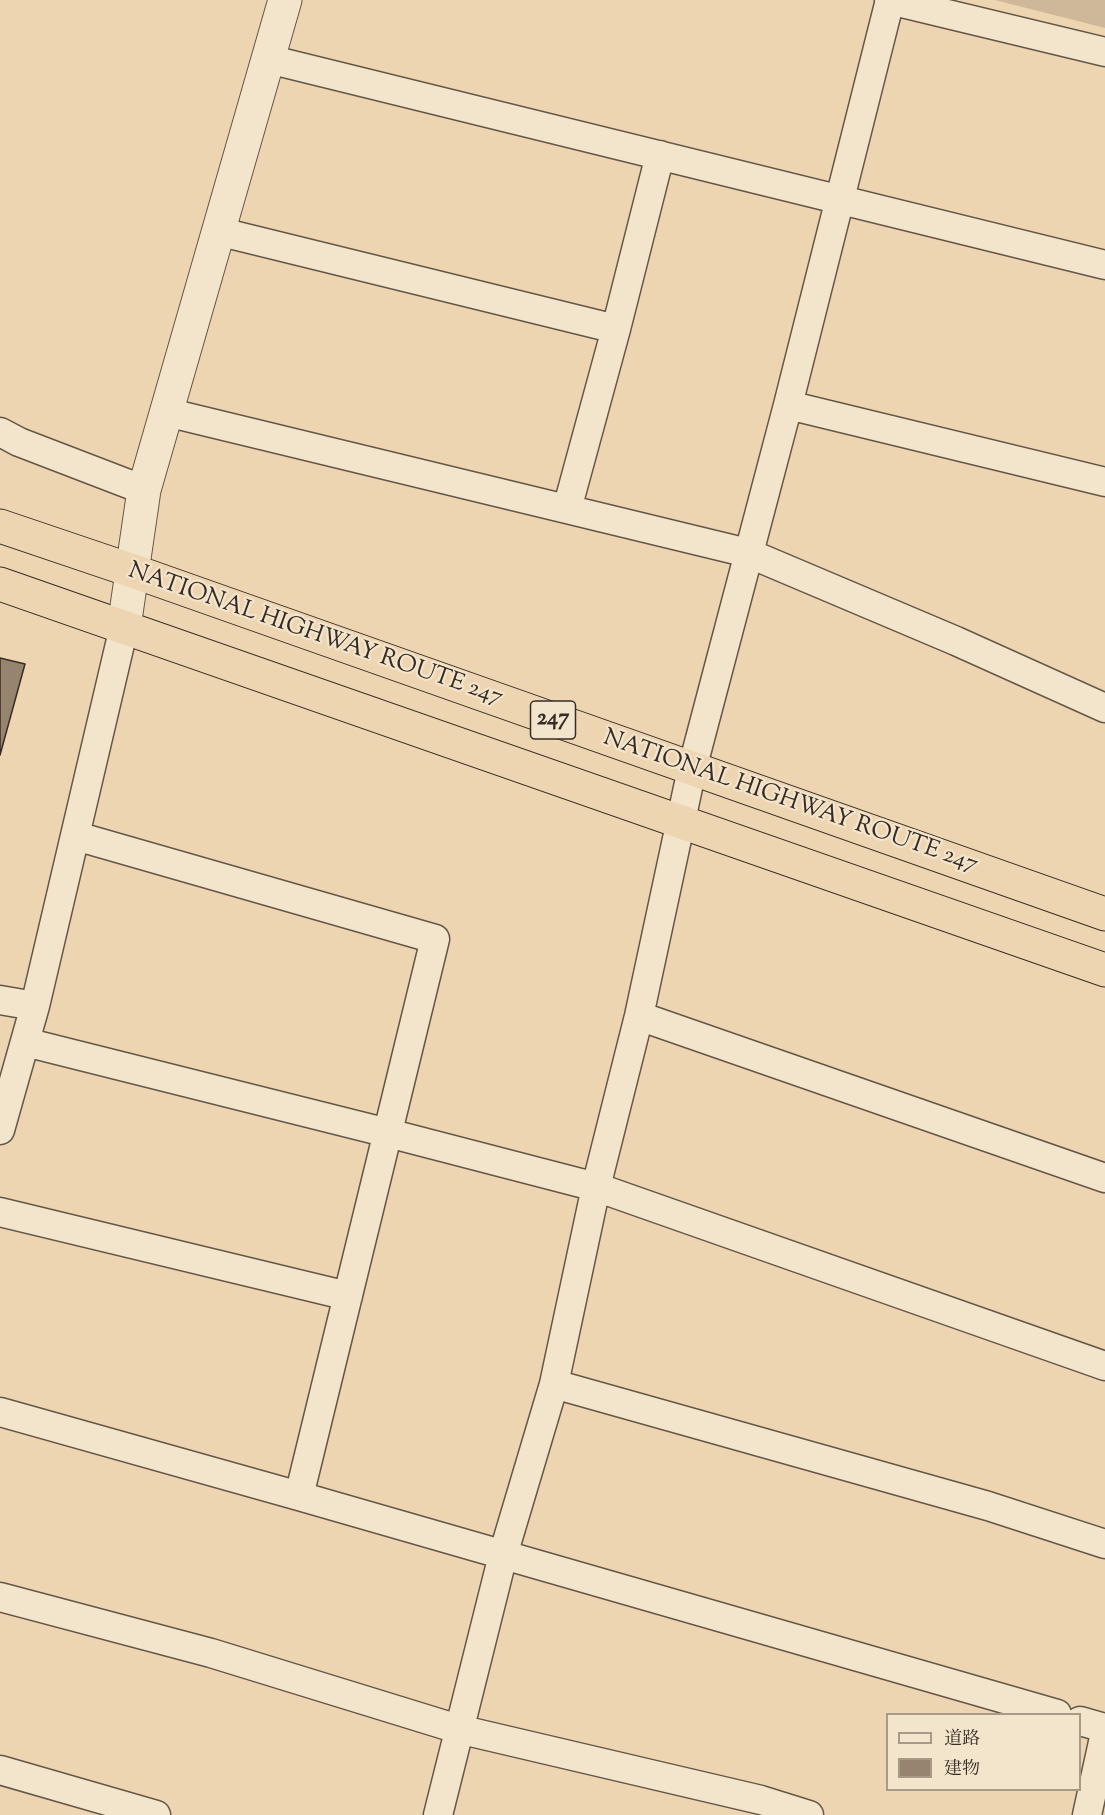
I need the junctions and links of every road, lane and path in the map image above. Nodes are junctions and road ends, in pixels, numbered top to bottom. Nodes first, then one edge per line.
1 (285, 0) edge
2 (889, 0) edge
3 (1105, 52) edge
4 (268, 58) junction
5 (660, 155) junction
6 (840, 198) junction
7 (217, 231) junction
8 (1105, 265) edge
9 (616, 329) junction
10 (788, 405) junction
11 (166, 412) junction
12 (0, 432) edge
13 (1105, 482) edge
14 (144, 489) junction
15 (567, 509) junction
16 (0, 526) edge
17 (748, 553) junction
18 (133, 571) junction
19 (0, 584) edge
20 (124, 627) junction
21 (1105, 708) edge
22 (692, 769) junction
23 (681, 821) junction
24 (76, 836) junction
25 (1105, 914) edge
26 (1105, 970) edge
27 (0, 1000) edge
28 (35, 1006) junction
29 (639, 1017) junction
30 (25, 1042) junction
31 (0, 1130) edge
32 (388, 1133) junction
33 (1105, 1178) edge
34 (596, 1187) junction
35 (0, 1212) edge
36 (348, 1296) junction
37 (1105, 1366) edge
38 (554, 1384) junction
39 (0, 1412) edge
40 (298, 1496) junction
41 (1105, 1544) edge
42 (503, 1555) junction
43 (0, 1597) edge
44 (1054, 1713) edge
45 (1081, 1721) edge
46 (458, 1729) junction
47 (1105, 1730) edge
48 (0, 1770) edge
49 (759, 1807) edge
50 (156, 1815) edge
51 (438, 1815) edge
52 (808, 1815) edge
53 (1087, 1815) edge

1 - 4 street
2 - 3 street
2 - 6 street
4 - 5 street
4 - 7 street
5 - 6 street
5 - 9 street
6 - 8 street
6 - 10 street
7 - 9 street
7 - 11 street
9 - 15 street
10 - 13 street
10 - 17 street
11 - 14 street
11 - 15 street
12 - 14 street
14 - 18 street
15 - 17 street
16 - 18 highway, NATIONAL HIGHWAY ROUTE 247 / 247
17 - 21 street
17 - 22 street
18 - 20 street
18 - 22 highway, NATIONAL HIGHWAY ROUTE 247 / 247
19 - 20 highway, 247
20 - 23 highway, 247
20 - 24 street
22 - 23 street
22 - 25 highway, NATIONAL HIGHWAY ROUTE 247 / 247
23 - 26 highway, 247
23 - 29 street
24 - 28 street
24 - 32 street
27 - 28 street
28 - 30 street
29 - 33 street
29 - 34 street
30 - 31 street
30 - 32 street
32 - 34 street
32 - 36 street
34 - 37 street
34 - 38 street
35 - 36 street
36 - 40 street
38 - 41 street
38 - 42 street
39 - 40 street
40 - 42 street
42 - 44 street
42 - 46 street
43 - 46 street
45 - 47 street
46 - 49 street
46 - 51 street
47 - 53 street
48 - 50 street
49 - 52 street

